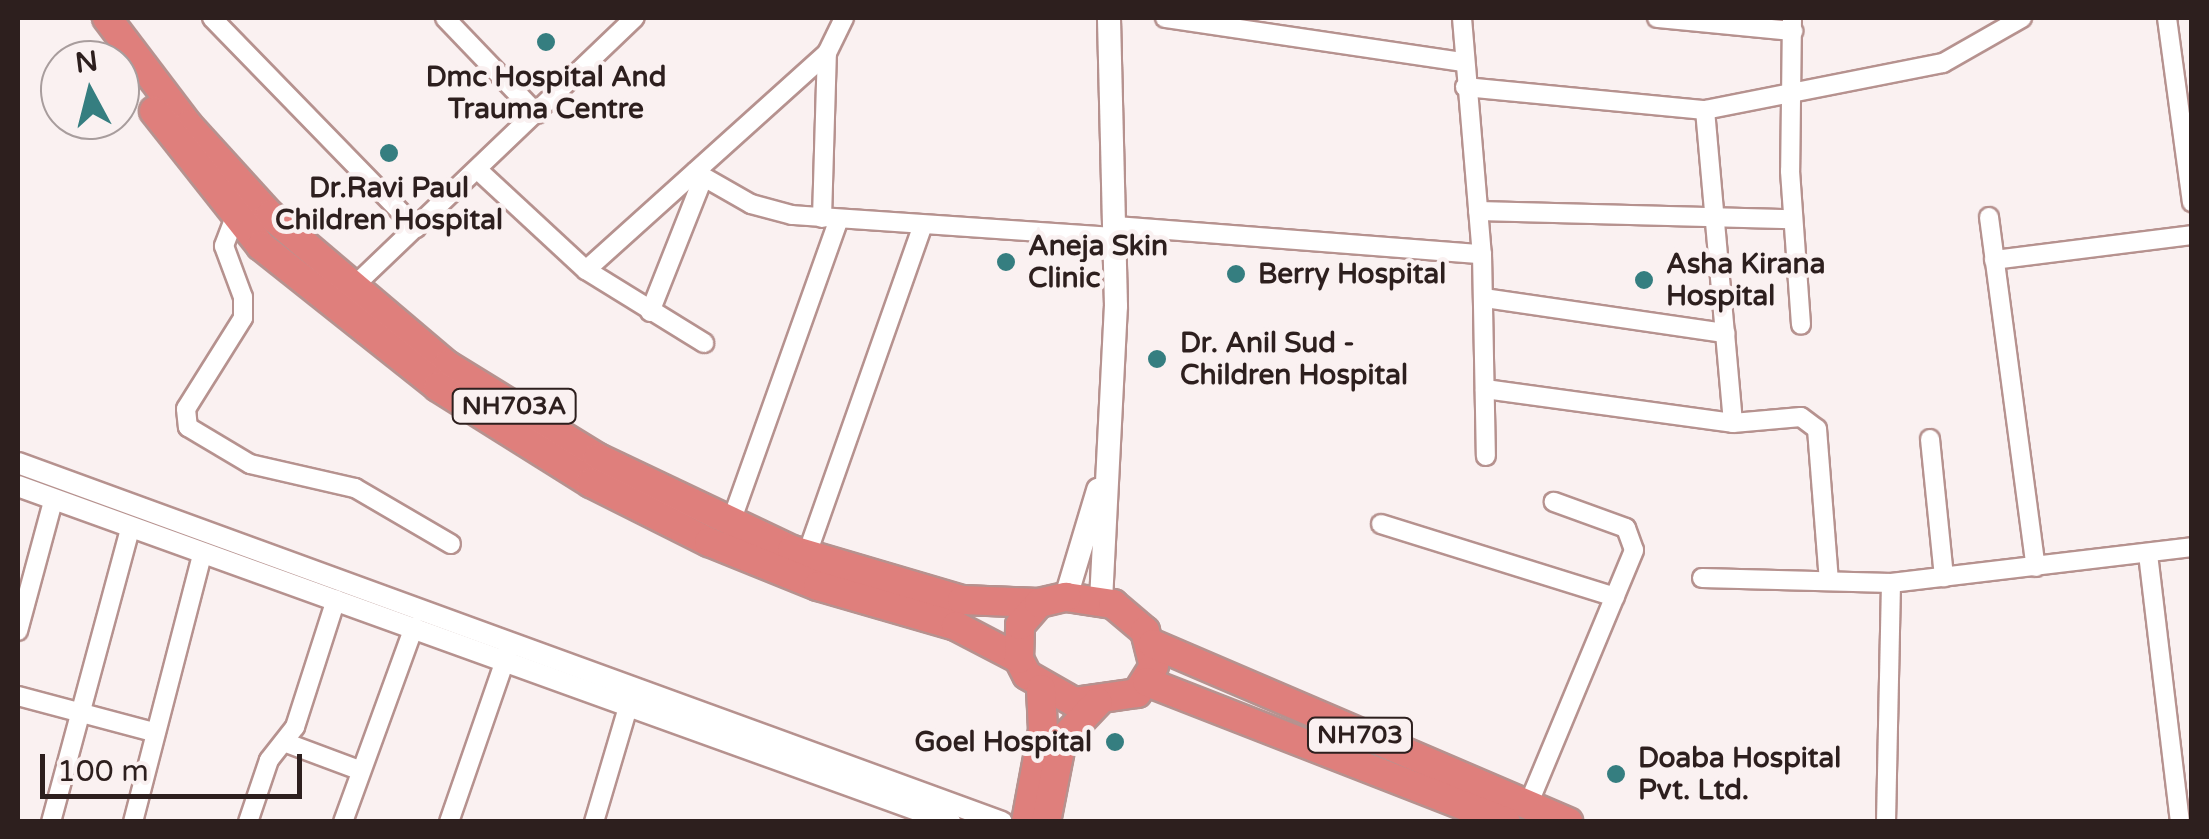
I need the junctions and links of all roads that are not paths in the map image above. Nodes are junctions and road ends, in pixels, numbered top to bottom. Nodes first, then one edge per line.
1 (84, 18) edge
2 (107, 18) edge
3 (212, 18) edge
4 (445, 18) edge
5 (635, 18) edge
6 (844, 18) edge
7 (1109, 18) edge
8 (1166, 18) edge
9 (1462, 18) edge
10 (1657, 18) edge
11 (2022, 18) edge
12 (2167, 18) edge
13 (1792, 24) edge
14 (100, 40) edge
15 (826, 53) junction
16 (1464, 62) junction
17 (1465, 87) junction
18 (140, 93) edge
19 (1792, 96) junction
20 (1705, 110) junction
21 (536, 114) junction
22 (479, 171) junction
23 (699, 175) junction
24 (2192, 202) edge
25 (1478, 211) junction
26 (1717, 215) junction
27 (235, 217) junction
28 (1988, 217) dead end
29 (1792, 219) junction
30 (830, 220) junction
31 (922, 226) junction
32 (416, 228) junction
33 (1114, 232) junction
34 (2192, 235) edge
35 (1482, 254) junction
36 (1994, 260) junction
37 (586, 270) junction
38 (352, 288) junction
39 (1484, 298) junction
40 (650, 312) junction
41 (1802, 325) dead end
42 (1726, 333) junction
43 (704, 343) dead end
44 (1485, 389) junction
45 (1733, 423) junction
46 (1930, 439) dead end
47 (1110, 453) junction
48 (1486, 456) dead end
49 (18, 464) edge
50 (18, 486) edge
51 (54, 500) junction
52 (1554, 502) dead end
53 (731, 522) junction
54 (1381, 524) dead end
55 (130, 529) junction
56 (452, 544) dead end
57 (2192, 547) edge
58 (807, 554) junction
59 (2148, 554) junction
60 (202, 555) junction
61 (2036, 567) junction
62 (1944, 577) junction
63 (1702, 578) dead end
64 (1829, 581) junction
65 (1891, 583) junction
66 (1615, 598) junction
67 (336, 599) junction
68 (1053, 600) junction
69 (1101, 601) junction
70 (414, 627) junction
71 (18, 631) edge
72 (1153, 644) junction
73 (508, 653) junction
74 (1019, 658) junction
75 (1147, 682) junction
76 (1040, 688) junction
77 (18, 696) edge
78 (1098, 702) junction
79 (628, 704) junction
80 (78, 712) junction
81 (153, 732) junction
82 (284, 742) junction
83 (360, 770) junction
84 (1517, 813) edge
85 (51, 822) edge
86 (133, 822) edge
87 (248, 822) edge
88 (342, 822) edge
89 (449, 822) edge
90 (594, 822) edge
91 (950, 822) edge
92 (1002, 822) edge
93 (1026, 822) edge
94 (1046, 822) edge
95 (1568, 822) edge
96 (1886, 822) edge
97 (2180, 822) edge

1 - 14 highway
2 - 38 highway, NH703A
3 - 32 street
4 - 21 street
5 - 21 street
6 - 15 street
7 - 33 main road
8 - 16 street
9 - 16 street
10 - 13 street
11 - 19 street
12 - 24 street
13 - 19 street
15 - 23 street
15 - 30 street
16 - 17 street
17 - 20 street
17 - 25 street
18 - 27 highway, NH703A
19 - 20 street
19 - 29 street
20 - 26 street
21 - 22 street
22 - 32 street
22 - 37 street
23 - 30 street
23 - 37 street
23 - 40 street
25 - 26 street
25 - 35 street
26 - 29 street
26 - 42 street
27 - 56 street
27 - 74 highway, NH703A
28 - 36 street
29 - 41 street
30 - 31 street
30 - 53 street
31 - 33 street
31 - 58 street
32 - 38 street
33 - 35 street
33 - 47 main road
34 - 36 street
35 - 39 street
36 - 61 street
37 - 40 street
38 - 53 highway, NH703A
39 - 42 street
39 - 44 street
40 - 43 street
42 - 45 street
44 - 45 street
44 - 48 street
45 - 64 street
46 - 62 street
47 - 68 main road
47 - 69 main road
49 - 73 street
50 - 51 street
51 - 55 street
51 - 71 street
52 - 66 street
53 - 58 highway, NH703A
54 - 66 street
55 - 60 street
55 - 80 street
57 - 59 street
58 - 68 highway, NH703A
59 - 61 street
59 - 97 street
60 - 67 street
60 - 81 street
61 - 62 street
62 - 65 street
63 - 64 street
64 - 65 street
65 - 96 street
66 - 84 street
67 - 70 street
67 - 82 street
68 - 69 highway, NH703
68 - 74 highway
69 - 72 highway, NH703
70 - 73 street
70 - 83 street
72 - 75 highway
72 - 84 highway, NH703
73 - 79 street
73 - 89 street
73 - 92 street
74 - 76 highway
75 - 78 highway
75 - 84 highway, NH703
76 - 78 highway
76 - 93 highway
77 - 80 street
78 - 94 highway
79 - 90 street
79 - 91 street
80 - 81 street
80 - 85 street
81 - 86 street
82 - 83 street
82 - 87 street
83 - 88 street
84 - 95 highway, NH703

